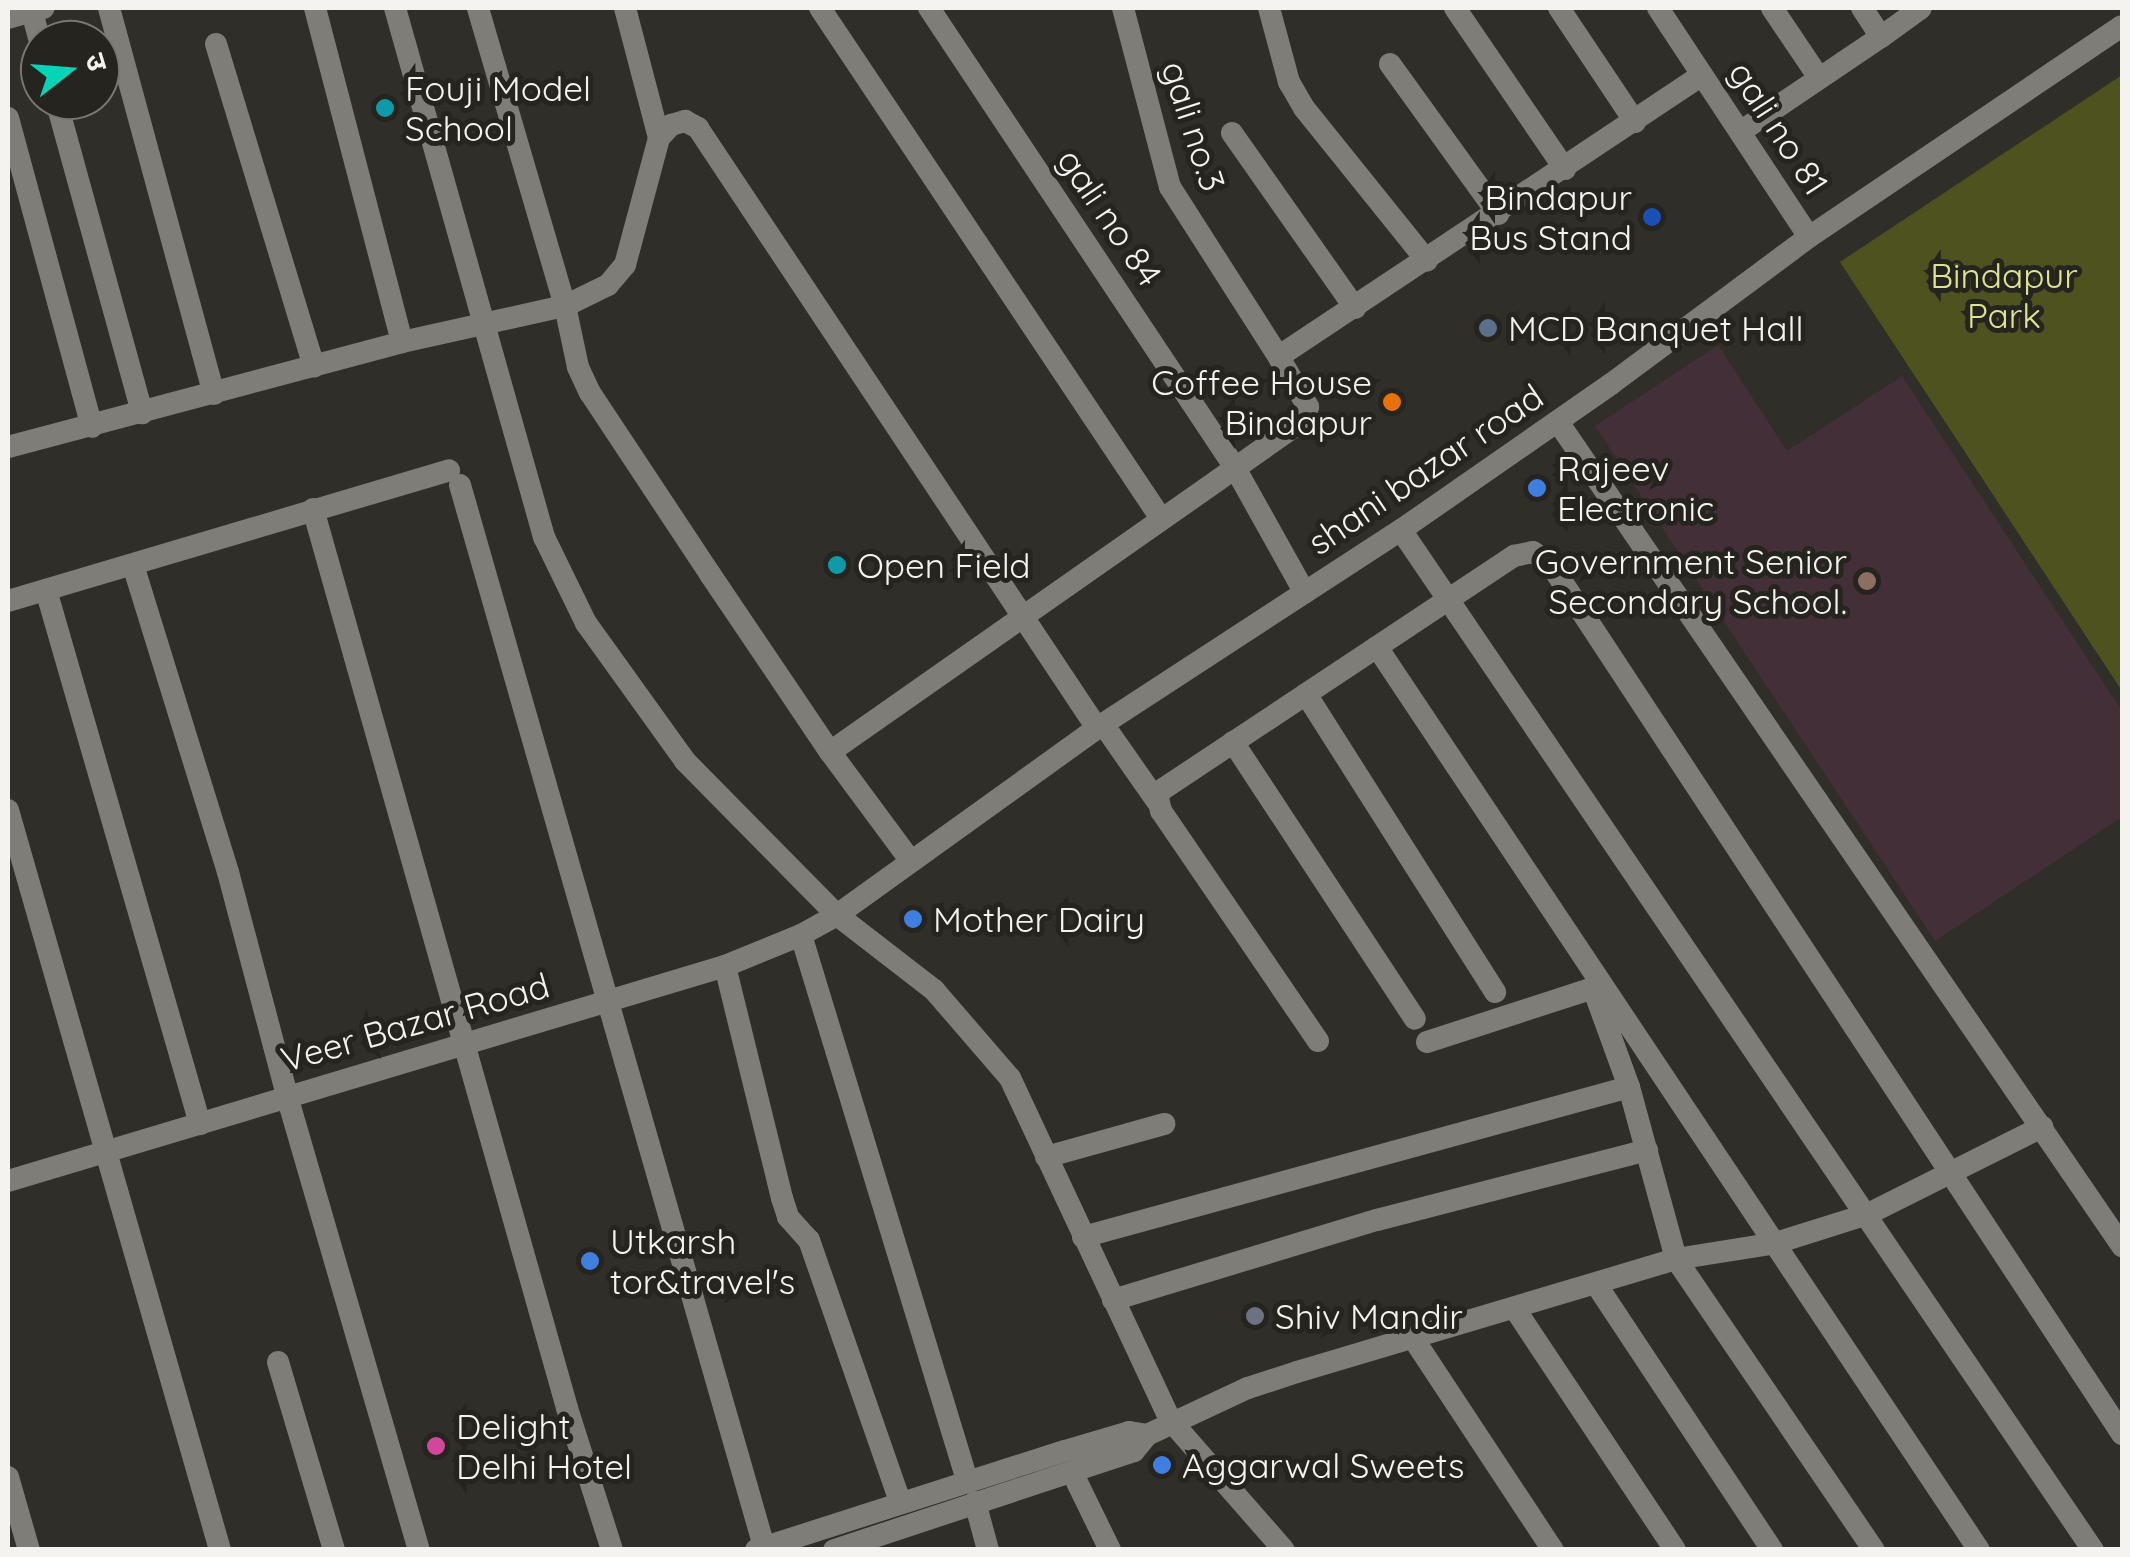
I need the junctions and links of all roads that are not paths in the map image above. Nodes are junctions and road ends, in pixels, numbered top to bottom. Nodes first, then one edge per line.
1 (110, 8) edge
2 (315, 8) edge
3 (395, 8) edge
4 (478, 8) edge
5 (625, 8) edge
6 (820, 8) edge
7 (928, 8) edge
8 (1124, 8) edge
9 (1269, 8) edge
10 (1455, 8) edge
11 (1559, 8) edge
12 (1658, 8) edge
13 (1772, 8) edge
14 (1862, 8) edge
15 (1921, 8) edge
16 (35, 9) edge
17 (8, 18) edge
18 (2122, 26) edge
19 (1881, 36) junction
20 (216, 44) dead end
21 (1390, 64) dead end
22 (1702, 75) junction
23 (1819, 78) junction
24 (8, 118) edge
25 (61, 120) edge
26 (1635, 122) junction
27 (1740, 132) junction
28 (1232, 133) dead end
29 (660, 138) junction
30 (1565, 169) junction
31 (1498, 214) junction
32 (1809, 237) junction
33 (1426, 261) junction
34 (565, 306) junction
35 (1355, 308) junction
36 (484, 324) junction
37 (402, 342) junction
38 (1280, 359) junction
39 (314, 366) junction
40 (214, 394) junction
41 (142, 413) junction
42 (1558, 422) junction
43 (92, 426) junction
44 (8, 447) edge
45 (1234, 466) junction
46 (313, 510) junction
47 (1160, 517) junction
48 (1401, 530) junction
49 (132, 564) junction
50 (46, 590) junction
51 (1305, 593) junction
52 (1450, 598) junction
53 (8, 601) edge
54 (1022, 613) junction
55 (1377, 647) junction
56 (1306, 694) junction
57 (1100, 726) junction
58 (1233, 742) junction
59 (830, 752) junction
60 (1156, 800) junction
61 (8, 810) edge
62 (910, 860) junction
63 (837, 915) junction
64 (801, 935) junction
65 (725, 966) junction
66 (1496, 992) dead end
67 (610, 1000) junction
68 (1416, 1019) dead end
69 (1318, 1041) dead end
70 (1427, 1042) dead end
71 (464, 1045) junction
72 (1630, 1087) junction
73 (287, 1096) junction
74 (200, 1124) junction
75 (1164, 1124) dead end
76 (2042, 1128) junction
77 (1647, 1150) junction
78 (106, 1151) junction
79 (1046, 1158) junction
80 (1950, 1173) junction
81 (8, 1181) edge
82 (1868, 1214) junction
83 (1083, 1237) junction
84 (1776, 1242) junction
85 (2122, 1246) edge
86 (1676, 1259) junction
87 (1596, 1284) junction
88 (1113, 1300) junction
89 (1515, 1309) junction
90 (1414, 1338) junction
91 (278, 1362) dead end
92 (1171, 1420) junction
93 (2122, 1434) edge
94 (1147, 1435) junction
95 (1072, 1472) junction
96 (8, 1476) edge
97 (971, 1491) junction
98 (900, 1502) junction
99 (907, 1526) junction
100 (762, 1549) edge
101 (29, 1550) edge
102 (220, 1550) edge
103 (334, 1550) edge
104 (419, 1550) edge
105 (612, 1550) edge
106 (834, 1550) edge
107 (914, 1550) edge
108 (988, 1550) edge
109 (1110, 1550) edge
110 (1284, 1550) edge
111 (1552, 1550) edge
112 (1676, 1550) edge
113 (1772, 1550) edge
114 (1874, 1550) edge
115 (1979, 1550) edge
116 (2093, 1550) edge

1 - 40 street
2 - 37 street
3 - 36 street
4 - 34 street
5 - 29 street
6 - 47 street
7 - 45 street, gali no 84
8 - 38 street, gali no.3
9 - 33 street
10 - 30 street
11 - 26 street
12 - 22 street, gali no 81
13 - 23 street
14 - 19 street
15 - 19 street
16 - 17 street
18 - 32 street, shani bazar road
19 - 23 street
20 - 39 street
21 - 31 street
22 - 26 street
22 - 27 street, gali no 81
23 - 27 street
24 - 43 street
25 - 41 street
26 - 30 street
27 - 32 street, gali no 81
28 - 35 street
29 - 34 street
29 - 54 street
30 - 31 street
31 - 33 street
32 - 42 street, shani bazar road
33 - 35 street
34 - 36 street
34 - 59 street
35 - 38 street
36 - 37 street
36 - 63 street
37 - 39 street
38 - 45 street, gali no.3
39 - 40 street
40 - 41 street
41 - 43 street
42 - 48 street, shani bazar road
42 - 76 street
43 - 44 street
45 - 47 street
45 - 51 street, gali no 84
46 - 49 street
46 - 67 street
46 - 71 street
47 - 54 street
48 - 51 street, shani bazar road
48 - 52 street
49 - 50 street
49 - 73 street
50 - 53 street
50 - 74 street
51 - 57 street, shani bazar road
52 - 55 street
52 - 80 street
52 - 82 street
54 - 57 street
54 - 59 street
55 - 56 street
55 - 84 street
56 - 58 street
56 - 66 street
57 - 60 street
57 - 62 street, shani bazar road
58 - 60 street
58 - 68 street
59 - 62 street
60 - 69 street
61 - 78 street
62 - 63 street, shani bazar road
63 - 64 street, Veer Bazar Road
63 - 79 street
64 - 65 street, Veer Bazar Road
64 - 97 street
65 - 67 street, Veer Bazar Road
65 - 98 street
67 - 71 street, Veer Bazar Road
67 - 100 street
70 - 72 street
71 - 73 street, Veer Bazar Road
71 - 105 street
72 - 77 street
72 - 83 street
73 - 74 street, Veer Bazar Road
73 - 104 street
74 - 78 street, Veer Bazar Road
75 - 79 street
76 - 80 street
76 - 85 street
77 - 86 street
77 - 88 street
78 - 81 street, Veer Bazar Road
78 - 102 street
79 - 83 street
80 - 82 street
80 - 93 street
82 - 84 street
82 - 116 street
83 - 88 street
84 - 86 street
84 - 115 street
86 - 87 street
86 - 114 street
87 - 89 street
87 - 113 street
88 - 92 street
89 - 90 street
89 - 112 street
90 - 92 street
90 - 111 street
91 - 103 street
92 - 94 street
92 - 110 street
94 - 95 street
94 - 97 street
95 - 97 street
95 - 109 street
96 - 101 street
97 - 98 street
97 - 99 street
97 - 108 street
98 - 100 street
99 - 106 street
99 - 107 street

